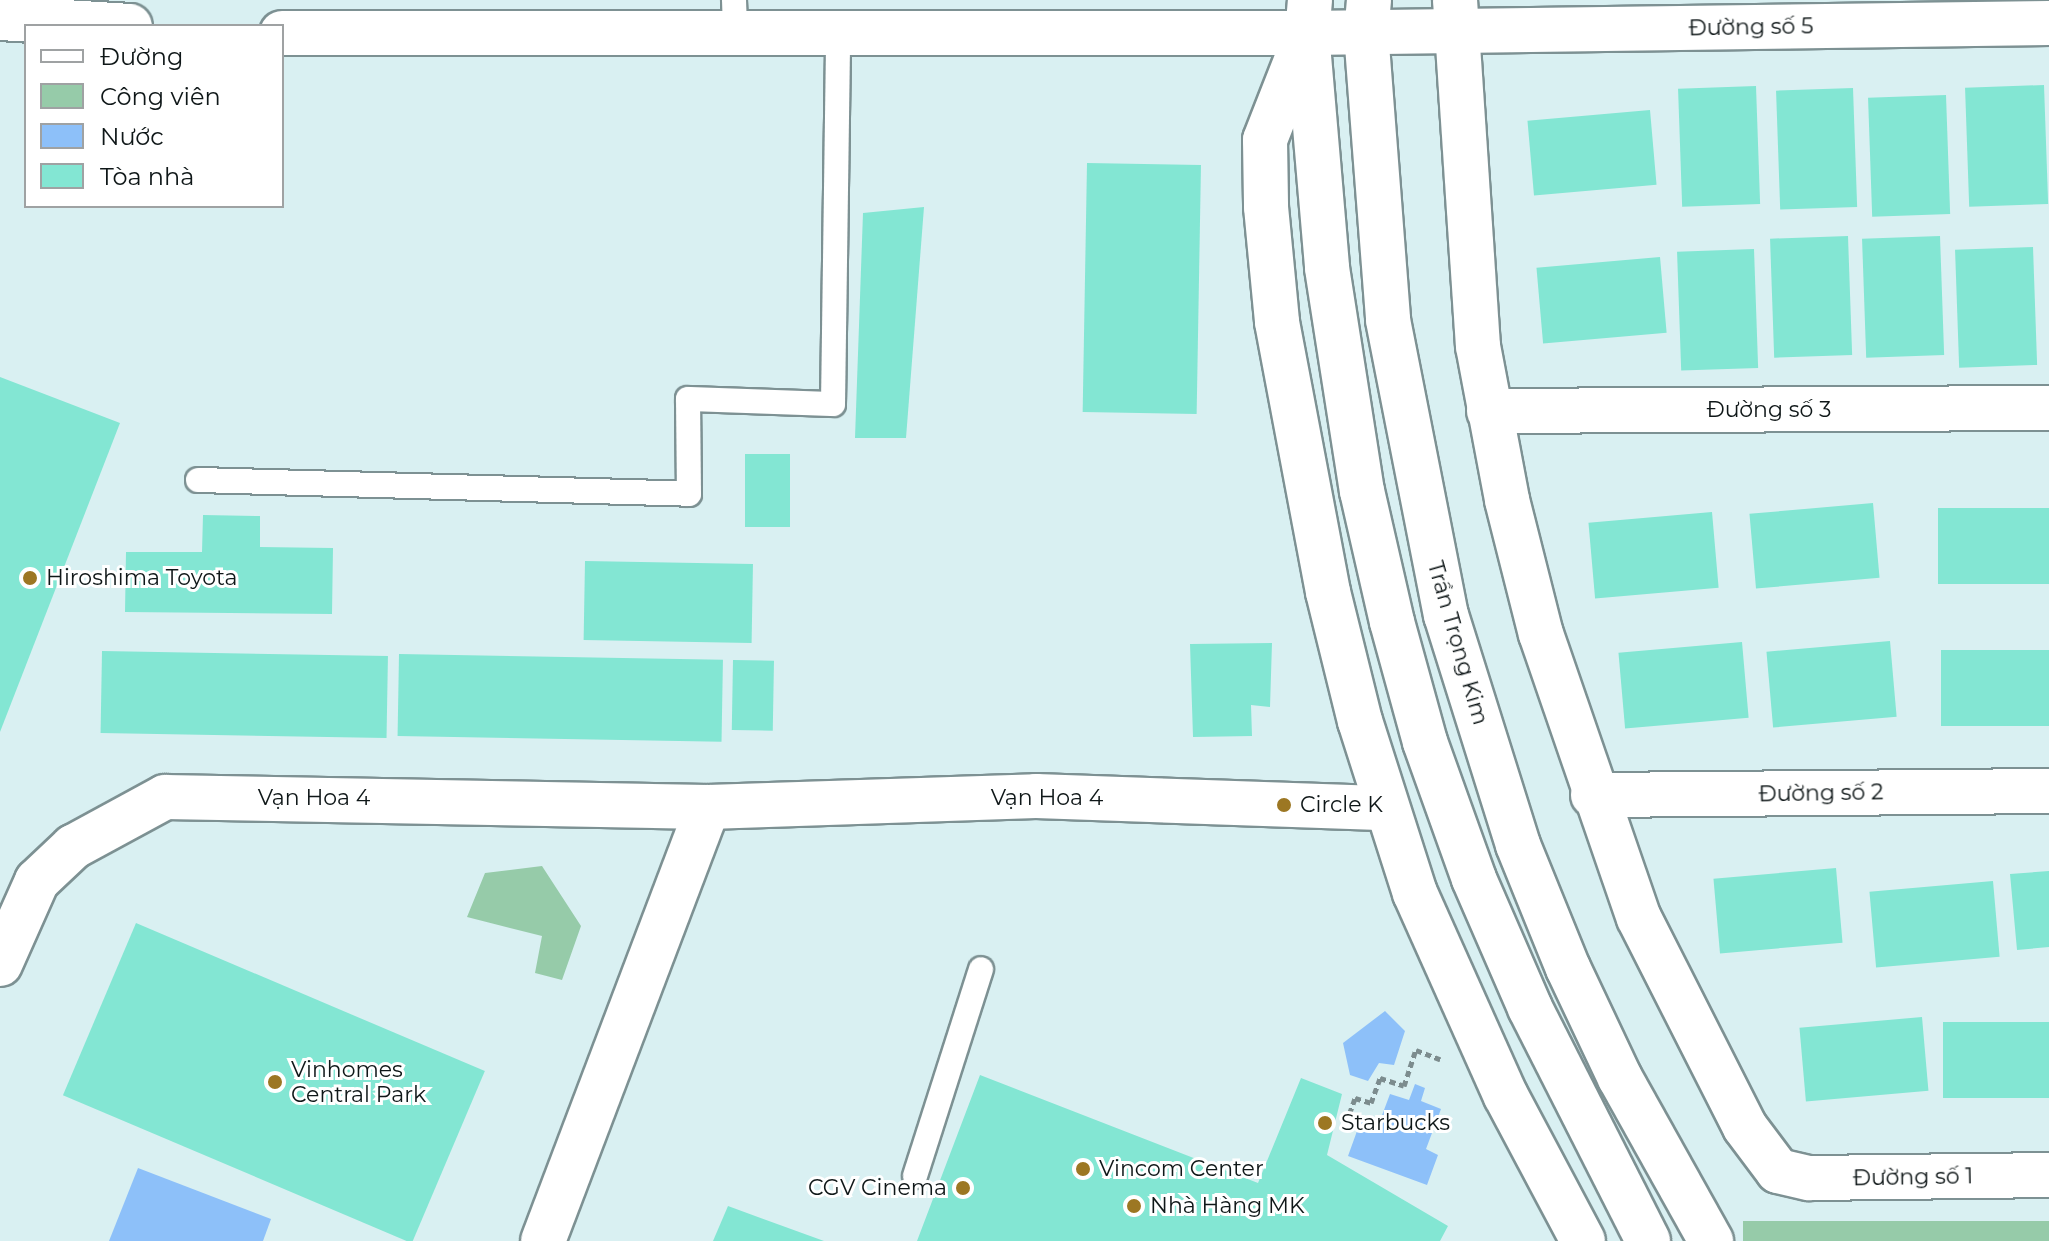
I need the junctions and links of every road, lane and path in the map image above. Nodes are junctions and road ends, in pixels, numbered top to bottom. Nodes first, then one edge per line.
1 (734, 16) edge
2 (1308, 16) edge
3 (1368, 16) edge
4 (1454, 16) edge
5 (0, 18) edge
6 (2049, 23) edge
7 (98, 24) edge
8 (838, 32) junction
9 (284, 33) edge
10 (2049, 408) edge
11 (1489, 411) junction
12 (198, 480) dead end
13 (2049, 791) edge
14 (1593, 795) junction
15 (708, 807) junction
16 (1387, 808) junction
17 (0, 964) edge
18 (981, 969) dead end
19 (1441, 1059) dead end
20 (1346, 1123) dead end
21 (2049, 1175) edge
22 (915, 1176) dead end
23 (543, 1241) edge
24 (1583, 1241) edge
25 (1648, 1241) edge
26 (1711, 1241) edge

1 - 8 street, Đường số 5
1 - 9 street, Đường số 5
2 - 3 street, Đường số 5
2 - 8 street, Đường số 5
2 - 16 street
2 - 25 street
3 - 4 street, Đường số 5
3 - 26 street, Trần Trọng Kim
4 - 6 street, Đường số 5
4 - 11 street
5 - 7 street
8 - 12 lane
10 - 11 street, Đường số 3
11 - 14 street
13 - 14 street, Đường số 2
14 - 21 street, Đường số 1
15 - 16 street, Vạn Hoa 4
15 - 17 street, Vạn Hoa 4
15 - 23 street
16 - 24 street
18 - 22 lane
19 - 20 path

